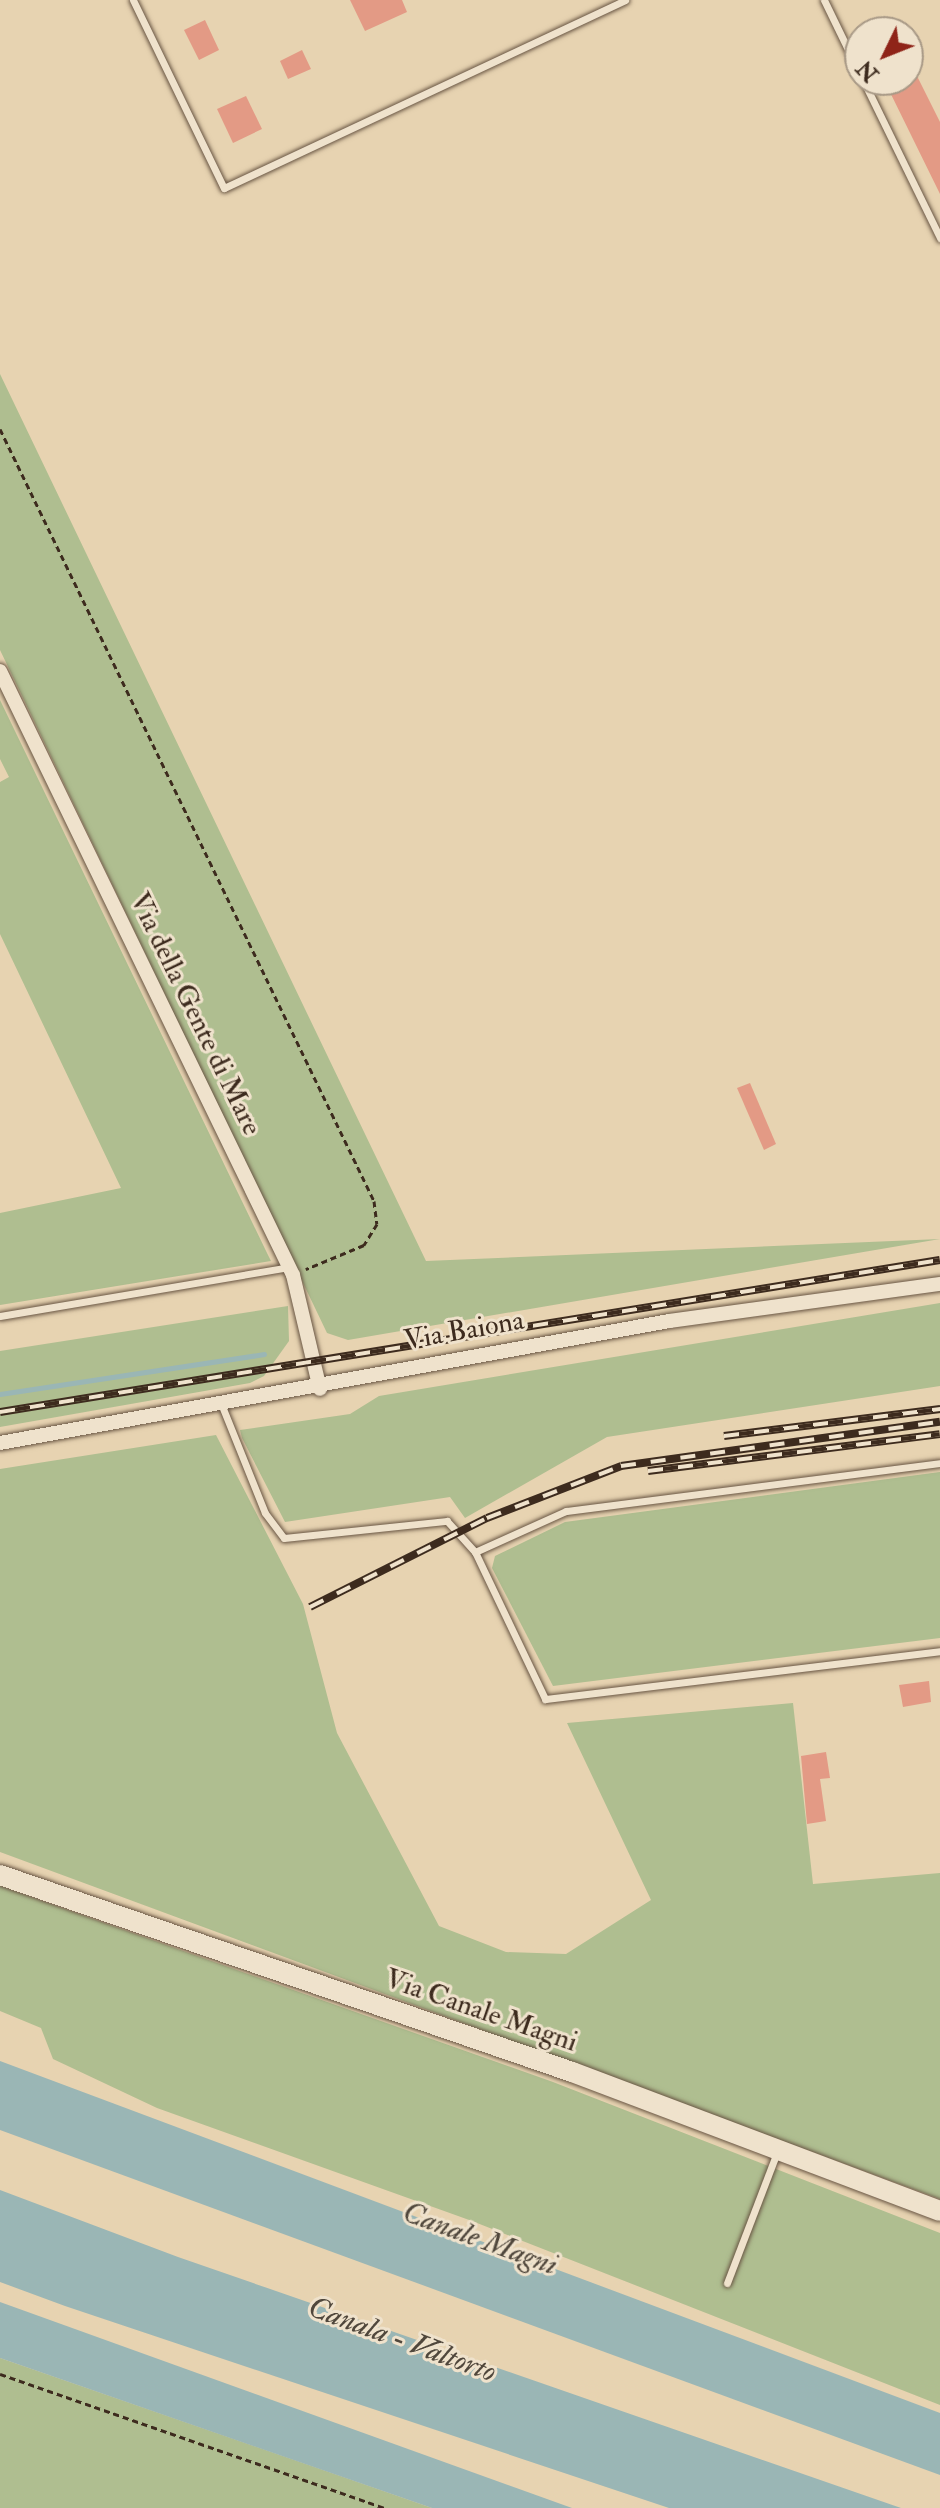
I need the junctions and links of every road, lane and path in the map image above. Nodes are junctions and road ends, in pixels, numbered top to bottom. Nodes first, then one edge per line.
1 (133, 0) edge
2 (625, 0) edge
3 (824, 0) edge
4 (844, 41) edge
5 (871, 96) edge
6 (940, 238) edge
7 (0, 429) edge
8 (0, 671) edge
9 (291, 1271) junction
10 (940, 1284) edge
11 (0, 1316) edge
12 (320, 1389) junction
13 (222, 1406) junction
14 (0, 1443) edge
15 (940, 1463) edge
16 (475, 1552) junction
17 (940, 1651) edge
18 (0, 1875) edge
19 (778, 2150) junction
20 (940, 2211) edge
21 (727, 2283) dead end
22 (0, 2374) edge
23 (384, 2508) edge

1 - 2 lane
3 - 4 lane
5 - 6 lane
7 - 9 path
8 - 9 street, Via della Gente di Mare
9 - 11 lane
9 - 12 street, Via della Gente di Mare
10 - 12 street, Via Baiona
12 - 13 street, Via Baiona
13 - 14 street, Via Baiona
13 - 16 lane
15 - 16 lane
16 - 17 lane
18 - 19 main road, Via Canale Magni
19 - 20 main road, Via Canale Magni
19 - 21 lane
22 - 23 path

